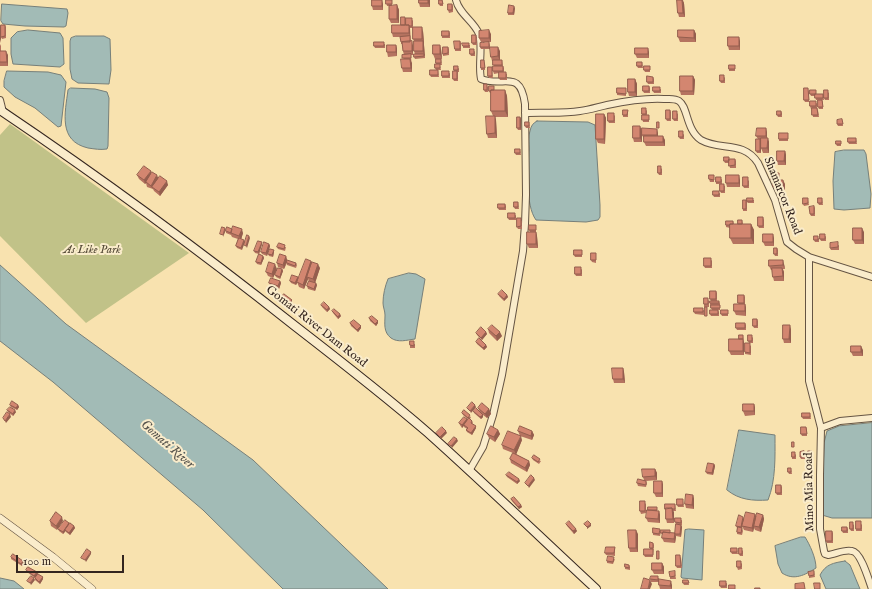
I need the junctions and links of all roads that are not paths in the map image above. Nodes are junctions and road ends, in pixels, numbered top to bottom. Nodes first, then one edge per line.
1 (456, 0) edge
2 (0, 100) edge
3 (1, 111) edge
4 (525, 113) junction
5 (809, 257) junction
6 (872, 277) edge
7 (872, 418) edge
8 (821, 428) junction
9 (468, 471) junction
10 (0, 518) edge
11 (92, 589) edge
12 (596, 589) edge
13 (872, 589) edge

1 - 4 street
2 - 3 street
3 - 9 main road, Gomati River Dam Road
4 - 5 street, Shamarcor Road
4 - 9 street
5 - 6 street, Shamarcor Road
5 - 8 street, Mino Mia Road
7 - 8 street
8 - 13 street, Mino Mia Road
9 - 12 main road, Gomati River Dam Road
10 - 11 street

